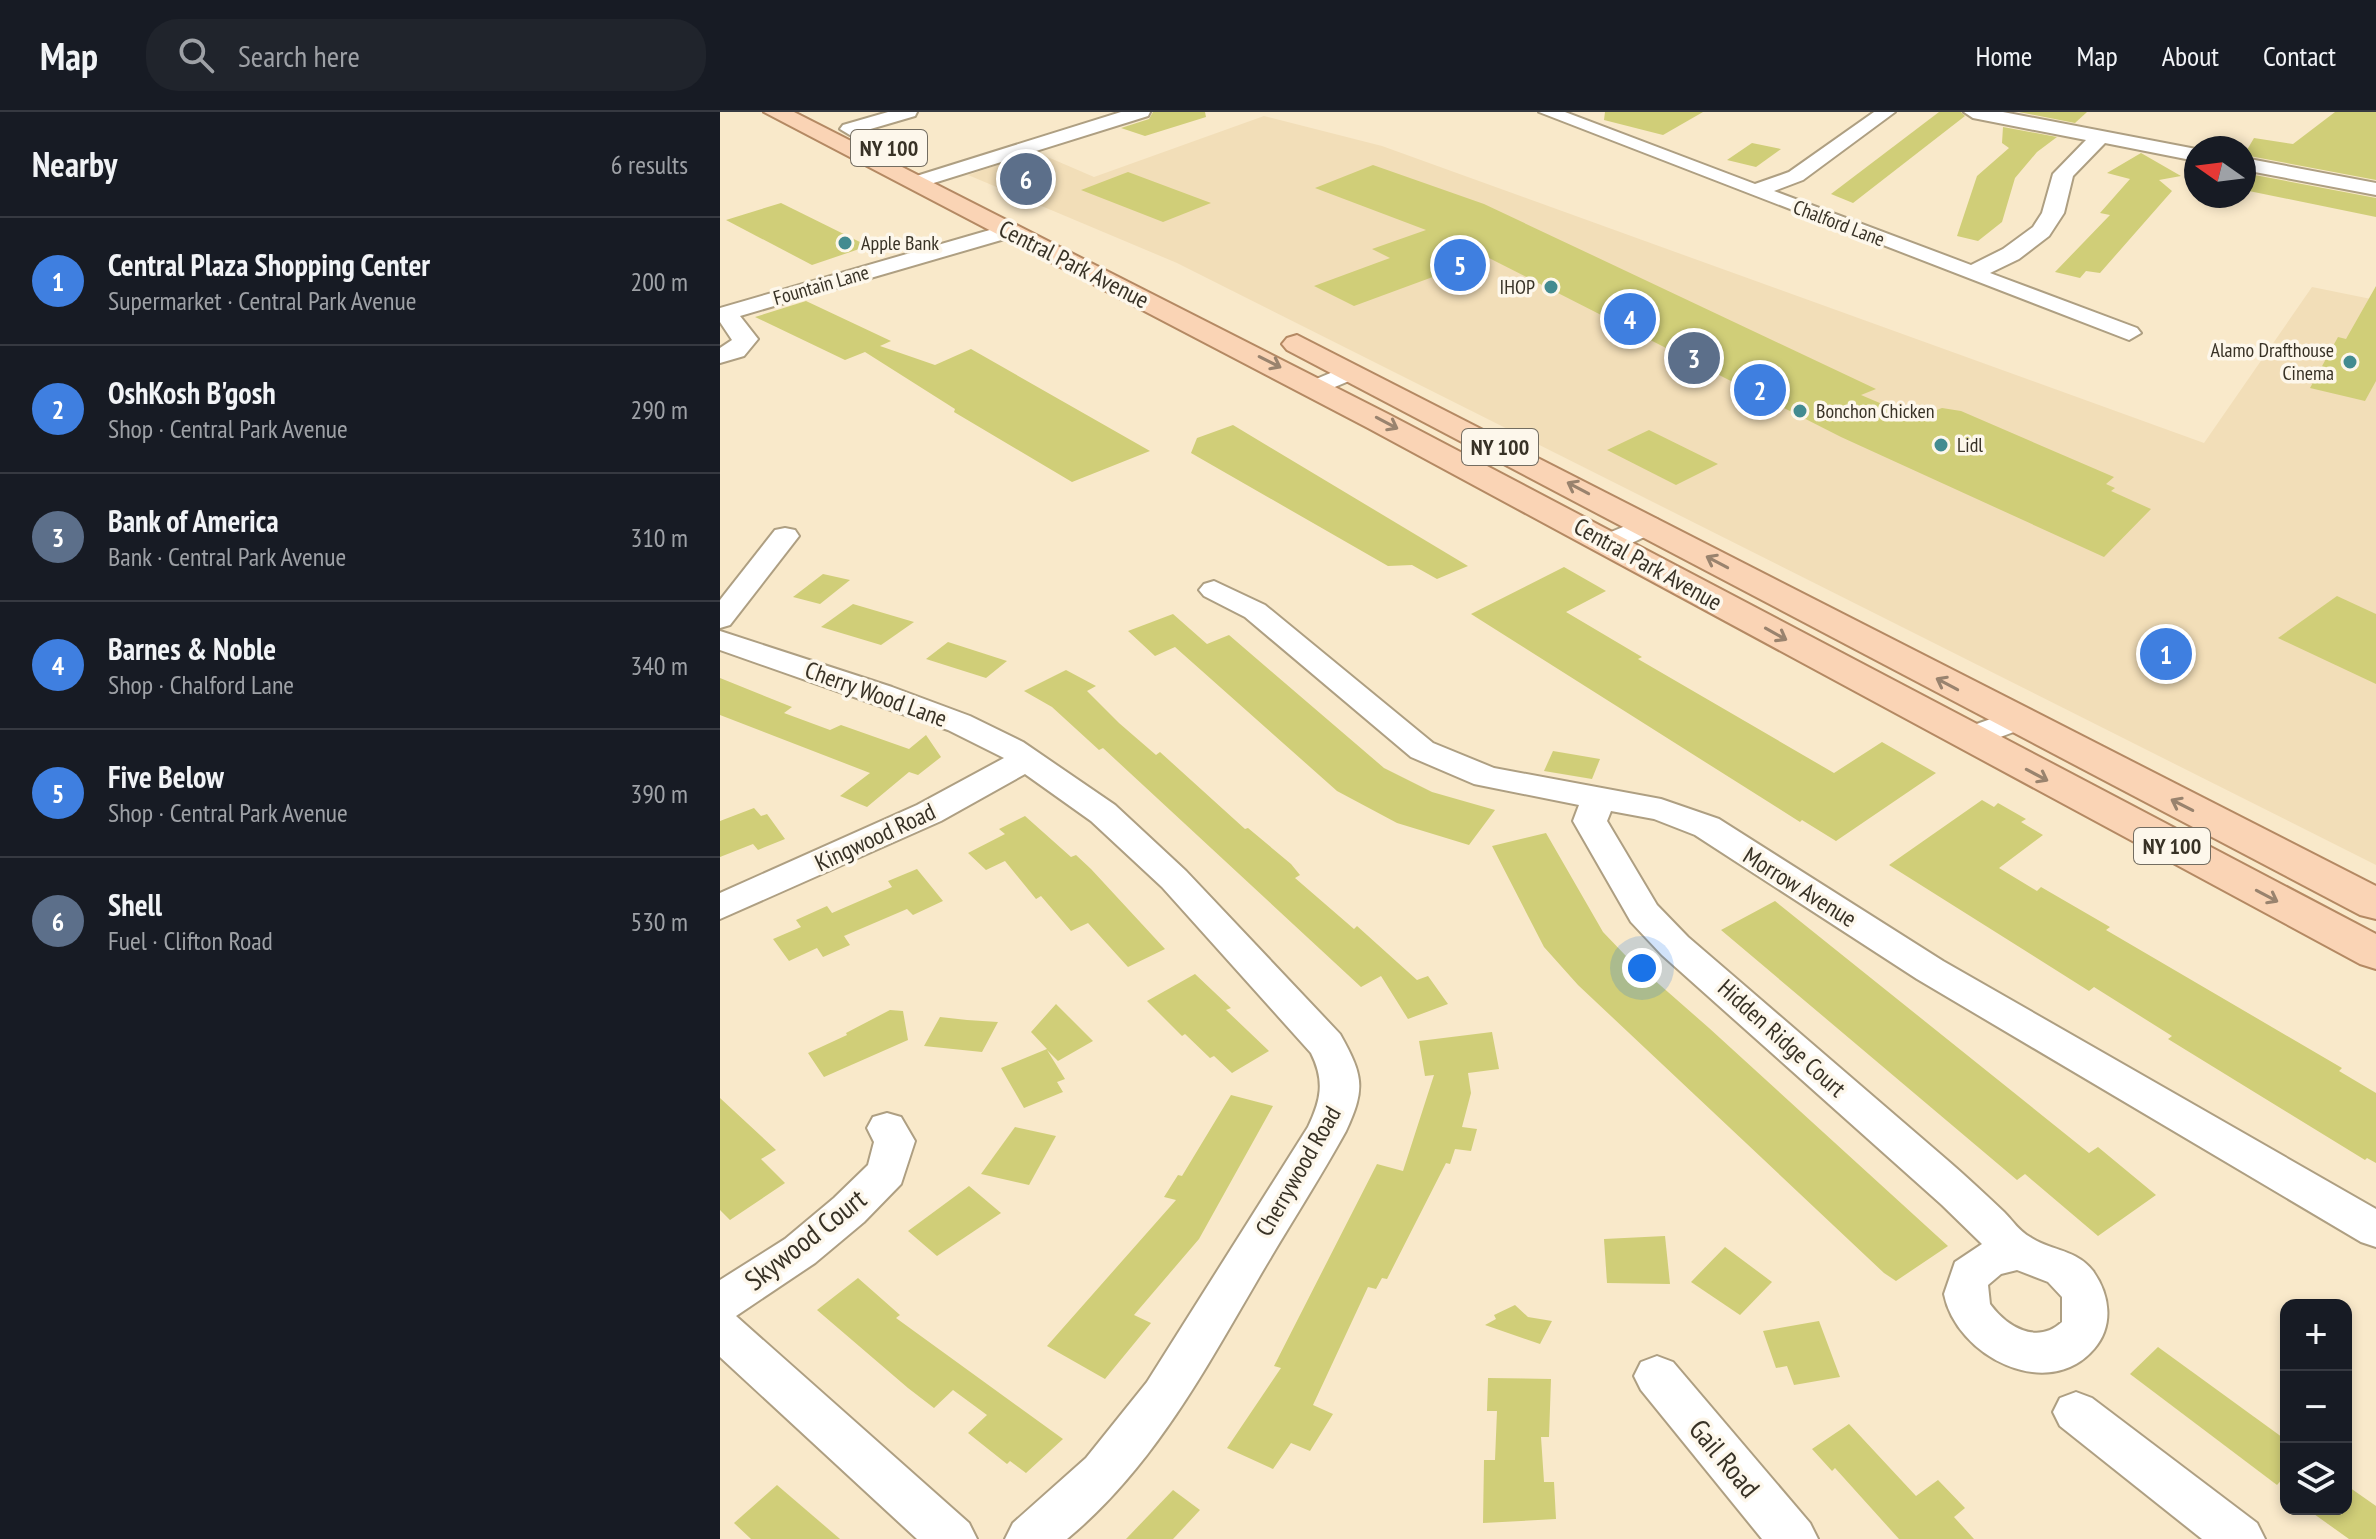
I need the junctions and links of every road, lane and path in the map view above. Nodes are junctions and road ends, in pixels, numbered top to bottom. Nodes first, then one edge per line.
1 (776, 112) edge
2 (817, 112) edge
3 (908, 112) edge
4 (1141, 112) edge
5 (1548, 112) edge
6 (1597, 112) edge
7 (1886, 112) edge
8 (1973, 112) edge
9 (1576, 123) junction
10 (850, 129) junction
11 (2100, 137) junction
12 (2184, 153) edge
13 (2256, 166) edge
14 (944, 175) junction
15 (917, 182) junction
16 (2376, 189) edge
17 (1755, 191) junction
18 (1007, 231) junction
19 (1972, 273) junction
20 (1227, 310) dead end
21 (723, 314) edge
22 (1267, 329) dead end
23 (2129, 333) dead end
24 (720, 356) edge
25 (1352, 371) junction
26 (1318, 387) junction
27 (1647, 525) junction
28 (785, 536) dead end
29 (1609, 543) junction
30 (1214, 590) dead end
31 (720, 619) edge
32 (720, 640) edge
33 (2016, 720) junction
34 (1968, 738) junction
35 (1027, 759) junction
36 (1599, 798) junction
37 (2376, 904) edge
38 (720, 907) edge
39 (2376, 953) edge
40 (887, 1128) dead end
41 (2376, 1230) edge
42 (2017, 1252) dead end
43 (720, 1303) edge
44 (720, 1329) edge
45 (1657, 1376) dead end
46 (2076, 1412) dead end
47 (952, 1539) edge
48 (1030, 1539) edge
49 (1793, 1539) edge
50 (2240, 1539) edge

1 - 15 main road, NY 100
2 - 10 main road, NY 100
3 - 10 street
4 - 14 street
5 - 9 street, Chalford Lane
6 - 9 street
7 - 17 street
8 - 11 street
9 - 17 street, Chalford Lane
10 - 14 main road, NY 100
11 - 12 street
11 - 19 street
13 - 16 street
14 - 15 street
14 - 20 main road, Central Park Avenue / NY 100
15 - 18 main road, Central Park Avenue / NY 100
17 - 19 street, Chalford Lane
18 - 21 street, Fountain Lane
18 -> 26 main road, Central Park Avenue / NY 100
19 - 23 street, Chalford Lane
21 - 24 street, Fountain Lane
22 - 25 main road, Central Park Avenue / NY 100
25 - 26 street
27 -> 25 main road, Central Park Avenue / NY 100
26 -> 29 main road, Central Park Avenue / NY 100
27 - 29 street
33 -> 27 main road, Central Park Avenue / NY 100
28 - 31 street
29 -> 34 main road, Central Park Avenue / NY 100
30 - 36 street, Morrow Avenue
32 - 35 street, Cherry Wood Lane
33 - 34 street
37 -> 33 main road, Central Park Avenue / NY 100
34 -> 39 main road, Central Park Avenue / NY 100
35 - 38 street, Kingwood Road
35 - 48 street, Cherrywood Road
36 - 41 street, Morrow Avenue
36 - 42 street, Hidden Ridge Court
40 - 43 street, Skywood Court
44 - 47 street
45 - 49 street, Gail Road
46 - 50 street

